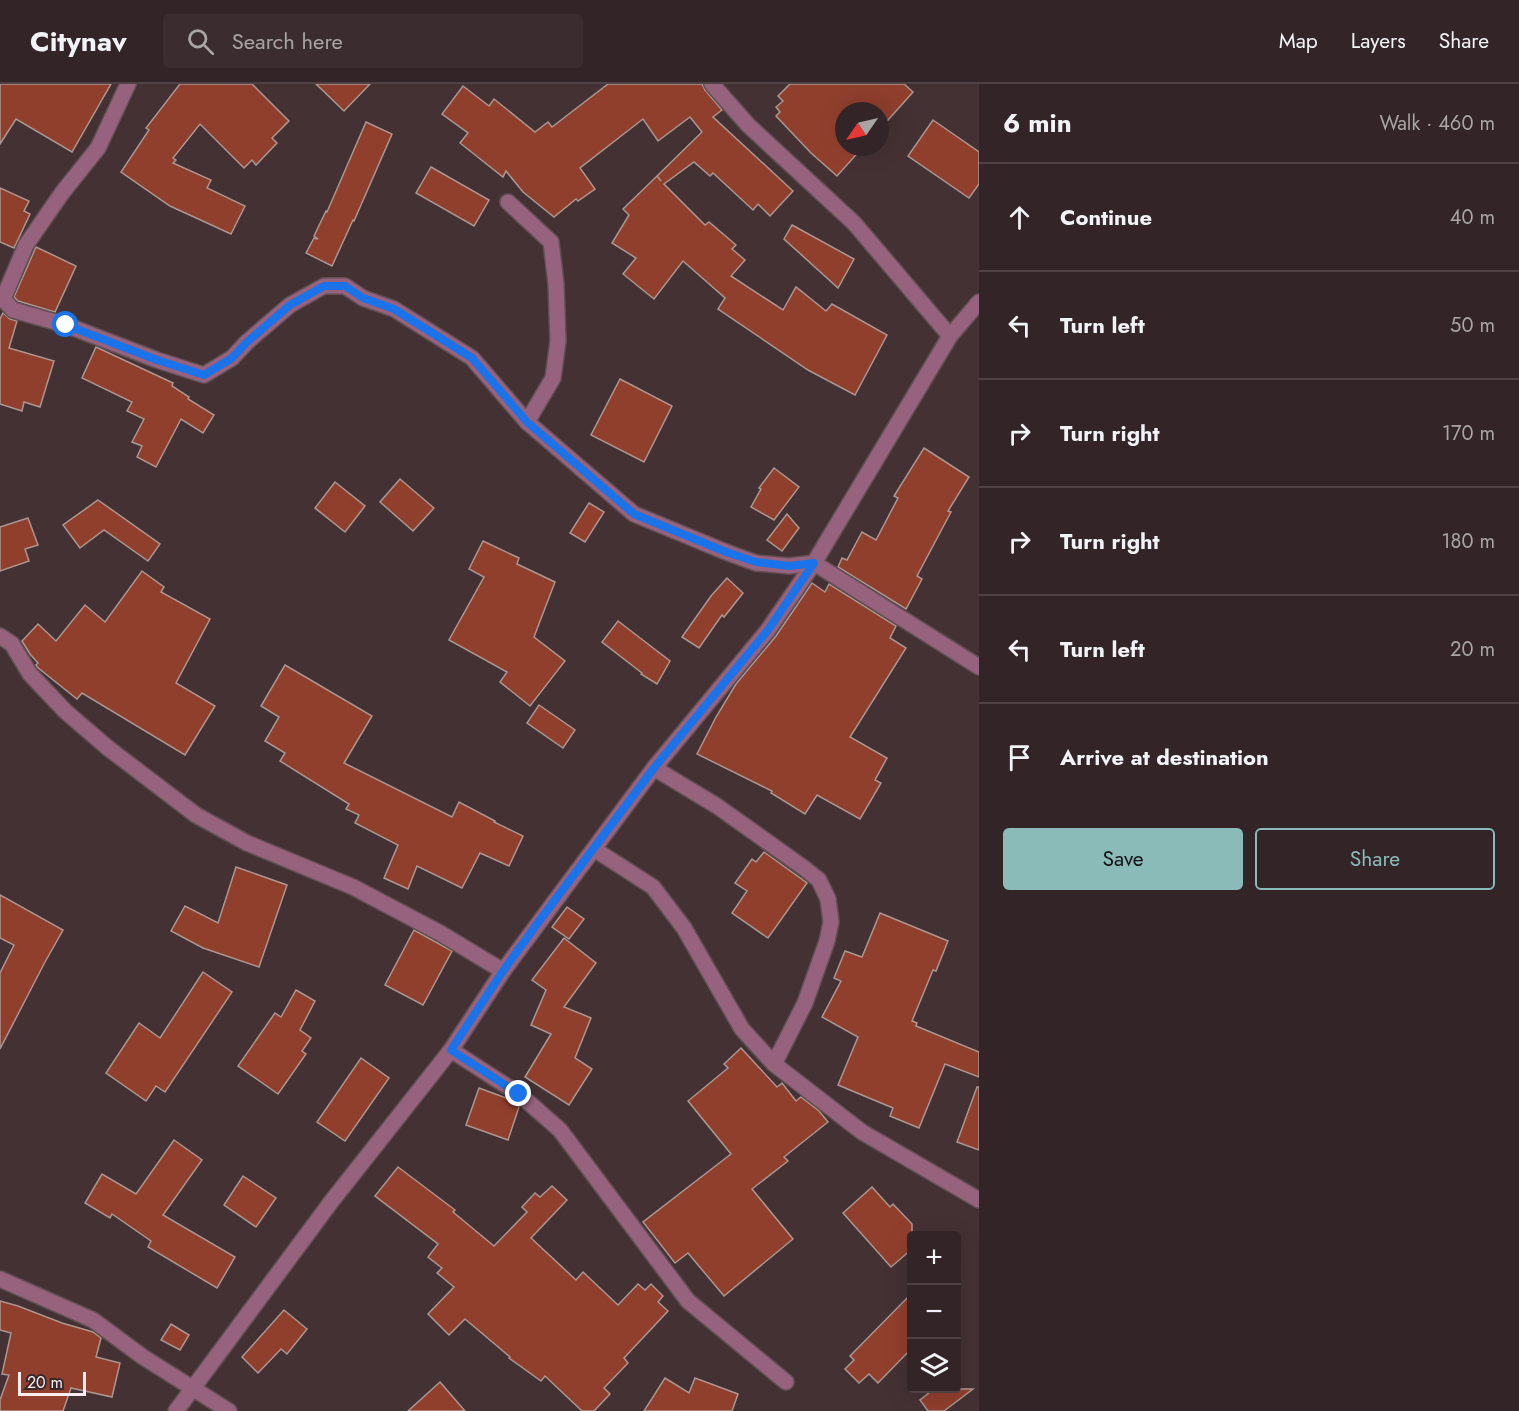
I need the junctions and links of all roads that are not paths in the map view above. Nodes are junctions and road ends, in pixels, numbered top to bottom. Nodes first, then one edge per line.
1 (128, 84) edge
2 (712, 84) edge
3 (508, 202) dead end
4 (979, 302) edge
5 (950, 336) junction
6 (527, 422) junction
7 (814, 563) junction
8 (0, 636) edge
9 (979, 667) edge
10 (654, 768) junction
11 (594, 849) junction
12 (503, 971) junction
13 (451, 1050) junction
14 (774, 1064) junction
15 (979, 1200) edge
16 (0, 1279) edge
17 (786, 1382) dead end
18 (192, 1389) junction
19 (176, 1411) edge
20 (229, 1411) edge

1 - 6 street
2 - 5 street
3 - 6 street
4 - 5 street
5 - 7 street
6 - 7 street
7 - 9 street
7 - 10 street
8 - 12 street
10 - 11 street
10 - 14 street
11 - 12 street
11 - 14 street
12 - 13 street
13 - 17 street
13 - 18 street
14 - 15 street
16 - 18 street
18 - 19 street
18 - 20 street

